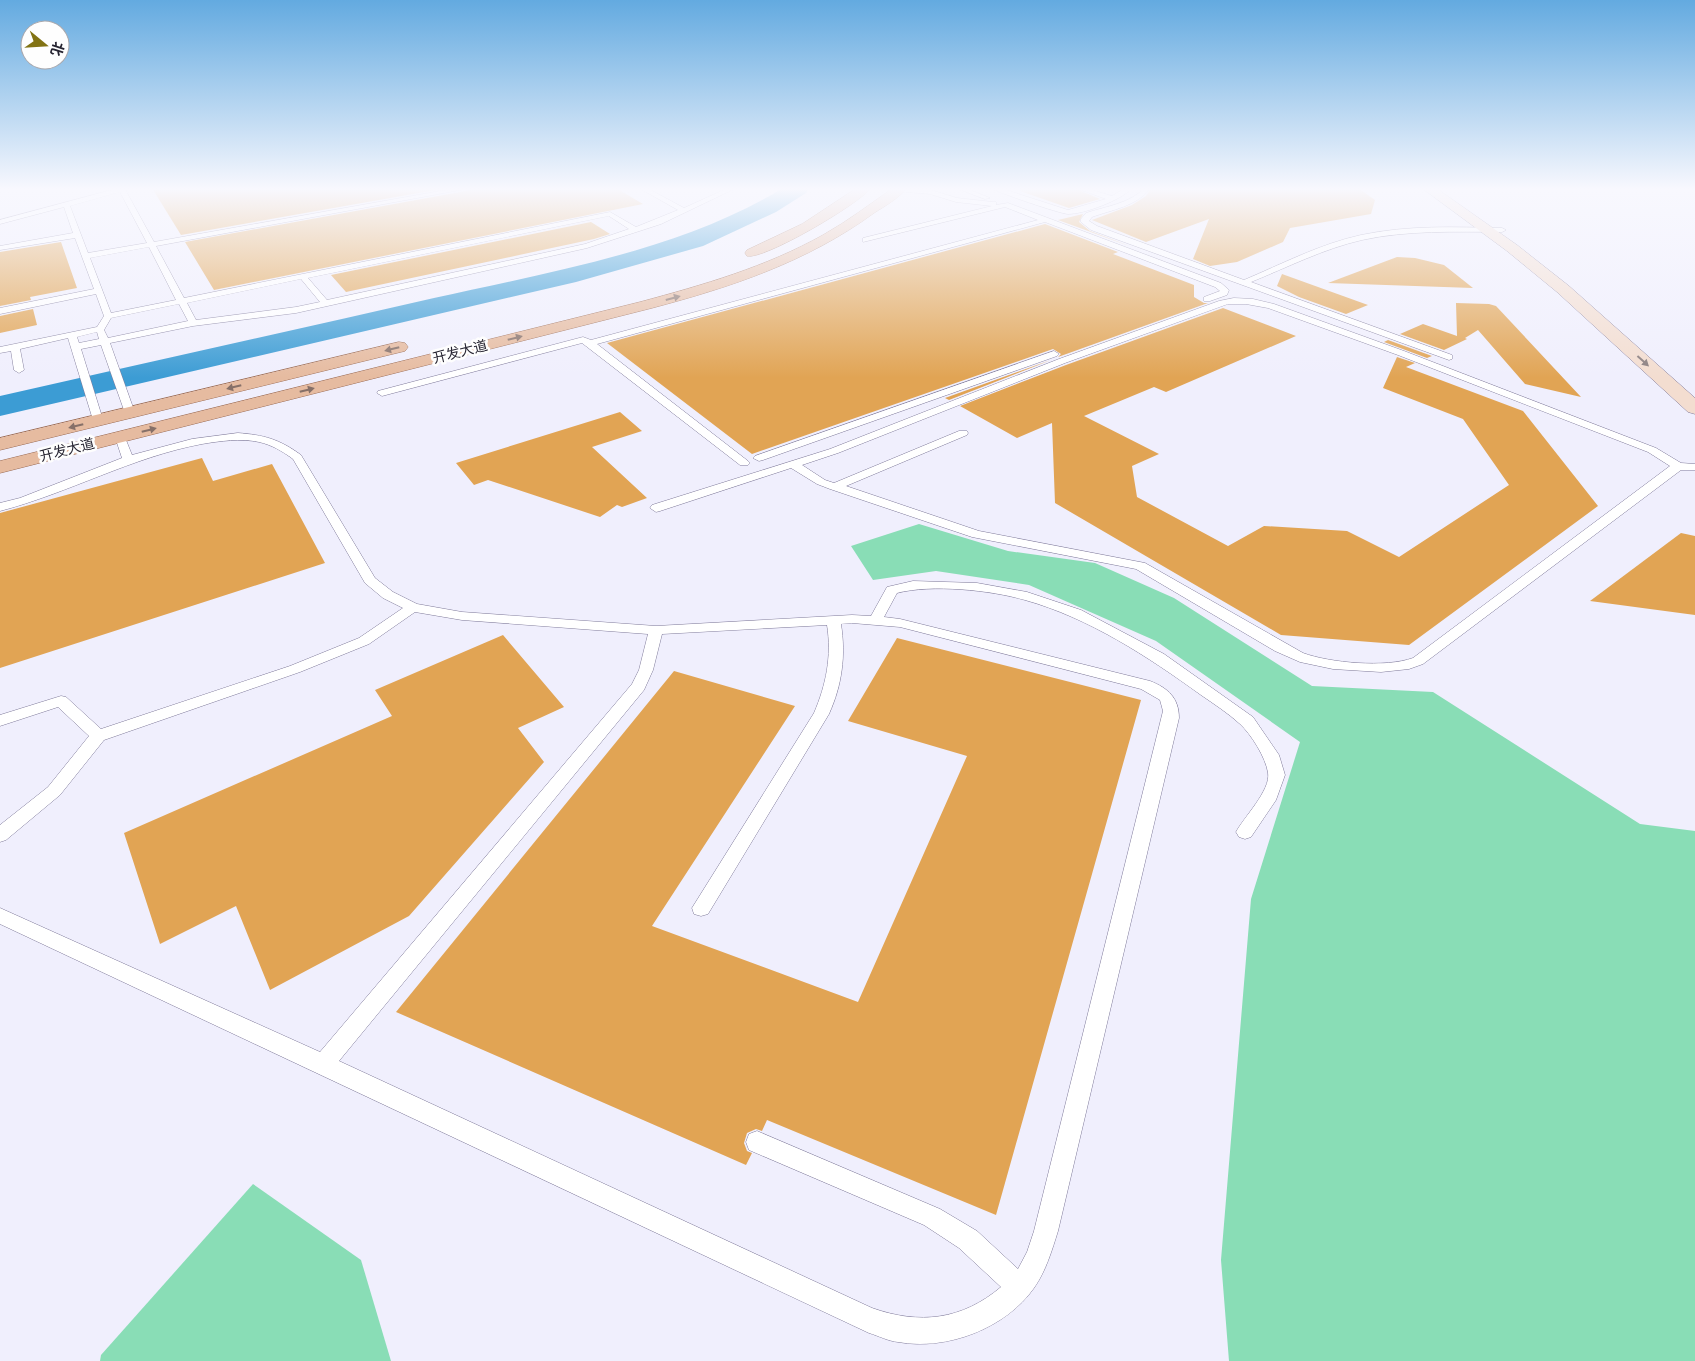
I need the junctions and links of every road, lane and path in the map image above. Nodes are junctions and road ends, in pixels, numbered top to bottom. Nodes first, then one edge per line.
1 (84, 252) edge
2 (113, 252) edge
3 (155, 252) edge
4 (424, 252) edge
5 (562, 252) edge
6 (754, 252) edge
7 (799, 252) edge
8 (928, 252) edge
9 (1128, 252) edge
10 (1160, 252) edge
11 (1324, 252) edge
12 (1520, 252) edge
13 (1525, 252) edge
14 (86, 256) junction
15 (736, 259) dead end
16 (303, 276) junction
17 (1245, 282) junction
18 (99, 291) junction
19 (182, 301) junction
20 (325, 304) junction
21 (0, 310) edge
22 (108, 316) junction
23 (193, 322) junction
24 (100, 329) junction
25 (72, 335) junction
26 (105, 341) junction
27 (417, 343) dead end
28 (590, 343) junction
29 (15, 347) junction
30 (76, 347) junction
31 (0, 350) edge
32 (459, 352) junction
33 (1449, 357) dead end
34 (475, 368) junction
35 (19, 370) dead end
36 (1695, 391) edge
37 (382, 393) dead end
38 (1695, 408) edge
39 (130, 413) junction
40 (98, 420) junction
41 (963, 433) dead end
42 (120, 437) junction
43 (0, 444) edge
44 (758, 458) dead end
45 (128, 460) junction
46 (744, 463) dead end
47 (794, 464) junction
48 (1678, 466) junction
49 (0, 467) edge
50 (1695, 467) edge
51 (834, 487) junction
52 (0, 508) edge
53 (656, 508) dead end
54 (413, 607) junction
55 (833, 620) junction
56 (876, 620) junction
57 (656, 630) junction
58 (0, 721) edge
59 (98, 736) junction
60 (1245, 832) dead end
61 (0, 834) edge
62 (701, 908) dead end
63 (0, 916) edge
64 (323, 1064) junction
65 (757, 1142) dead end
66 (1018, 1288) junction

1 - 14 lane
2 - 14 lane
3 - 19 lane
4 - 16 lane
5 - 20 lane
6 - 15 main road
32 -> 7 main road, 开发大道
8 - 28 lane
9 - 44 lane
10 - 17 lane
11 - 17 lane
12 -> 38 main road
13 - 36 main road
14 - 18 lane
16 - 19 lane
16 - 20 lane
17 - 33 lane
18 - 21 lane
18 - 22 lane
19 - 22 lane
19 - 23 lane
20 - 23 lane
22 - 24 lane
23 - 26 lane
24 - 25 lane
24 - 26 lane
25 - 29 lane
25 - 30 lane
26 - 30 lane
26 - 39 lane
27 -> 39 main road, 开发大道
28 - 34 lane
28 - 46 lane
29 - 31 lane
29 - 35 lane
30 - 40 lane
32 - 34 lane
42 -> 32 main road, 开发大道
34 - 37 lane
39 - 40 main road, 开发大道
40 -> 43 main road, 开发大道
41 - 51 lane
42 - 45 lane
42 - 49 main road, 开发大道
45 - 52 lane
45 - 54 lane
47 - 48 lane
47 - 51 lane
47 - 53 lane
48 - 50 lane
48 - 51 lane
54 - 57 lane
54 - 59 lane
55 - 56 lane
55 - 57 lane
55 - 62 lane
56 - 60 lane
56 - 66 lane
57 - 64 lane
58 - 59 lane
59 - 61 lane
63 - 64 lane
64 - 66 lane
65 - 66 lane

